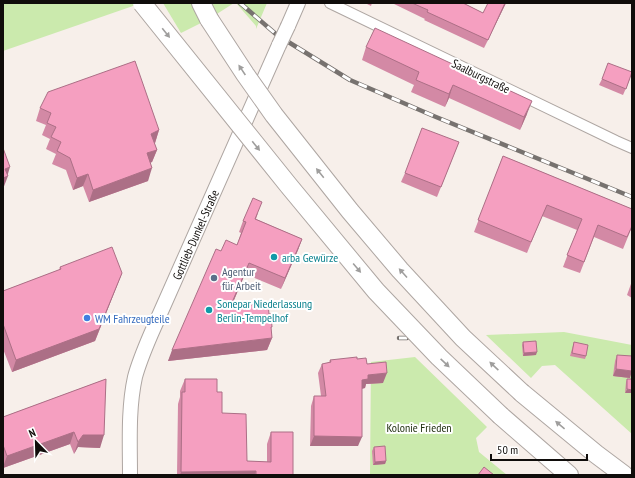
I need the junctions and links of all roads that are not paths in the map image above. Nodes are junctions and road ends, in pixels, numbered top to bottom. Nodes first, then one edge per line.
1 (142, 3) edge
2 (200, 3) edge
3 (298, 3) edge
4 (330, 3) edge
5 (632, 148) edge
6 (130, 475) edge
7 (569, 475) edge
8 (624, 475) edge

1 -> 7 highway, bridge
8 -> 2 highway, bridge
3 - 6 street, Gottlieb-Dunkel-Straße, bridge
4 - 5 street, Saalburgstraße

